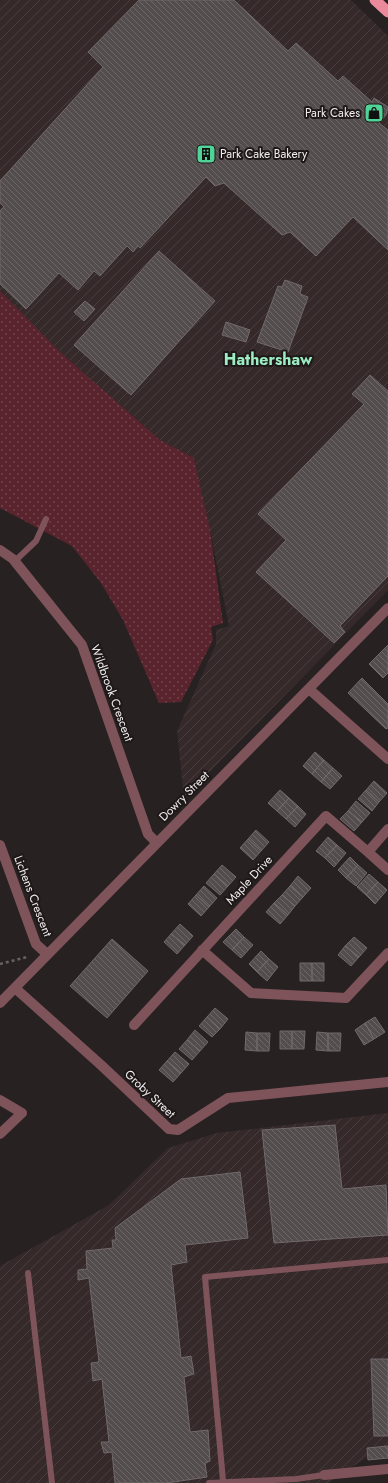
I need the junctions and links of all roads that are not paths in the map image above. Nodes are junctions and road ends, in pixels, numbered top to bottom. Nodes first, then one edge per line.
1 (375, 0) edge
2 (388, 12) edge
3 (46, 519) dead end
4 (0, 550) edge
5 (15, 561) junction
6 (388, 608) edge
7 (309, 689) junction
8 (388, 759) edge
9 (388, 829) edge
10 (157, 843) junction
11 (0, 844) edge
12 (368, 852) junction
13 (388, 870) edge
14 (202, 950) junction
15 (388, 952) edge
16 (47, 954) junction
17 (15, 988) junction
18 (0, 1003) edge
19 (134, 1025) dead end
20 (388, 1082) edge
21 (0, 1100) edge
22 (0, 1134) edge
23 (388, 1260) edge
24 (28, 1273) dead end
25 (388, 1469) edge
26 (324, 1475) joint
27 (223, 1481) junction
28 (296, 1481) edge
29 (52, 1483) edge
30 (209, 1483) edge

1 - 2 highway
3 - 5 lane
4 - 5 street, Wildbrook Crescent
5 - 10 street, Wildbrook Crescent
6 - 7 street, Dowry Street
7 - 8 street
7 - 10 street, Dowry Street
9 - 12 street
10 - 16 street, Dowry Street
11 - 16 street, Lichens Crescent
12 - 13 street
12 - 14 street, Maple Drive
14 - 15 street
14 - 19 street, Maple Drive
16 - 17 street, Dowry Street
17 - 18 street, Dowry Street
17 - 20 street, Groby Street
21 - 22 street
23 - 27 lane
24 - 29 lane
25 - 26 street
26 - 28 lane
27 - 28 lane
27 - 30 lane

